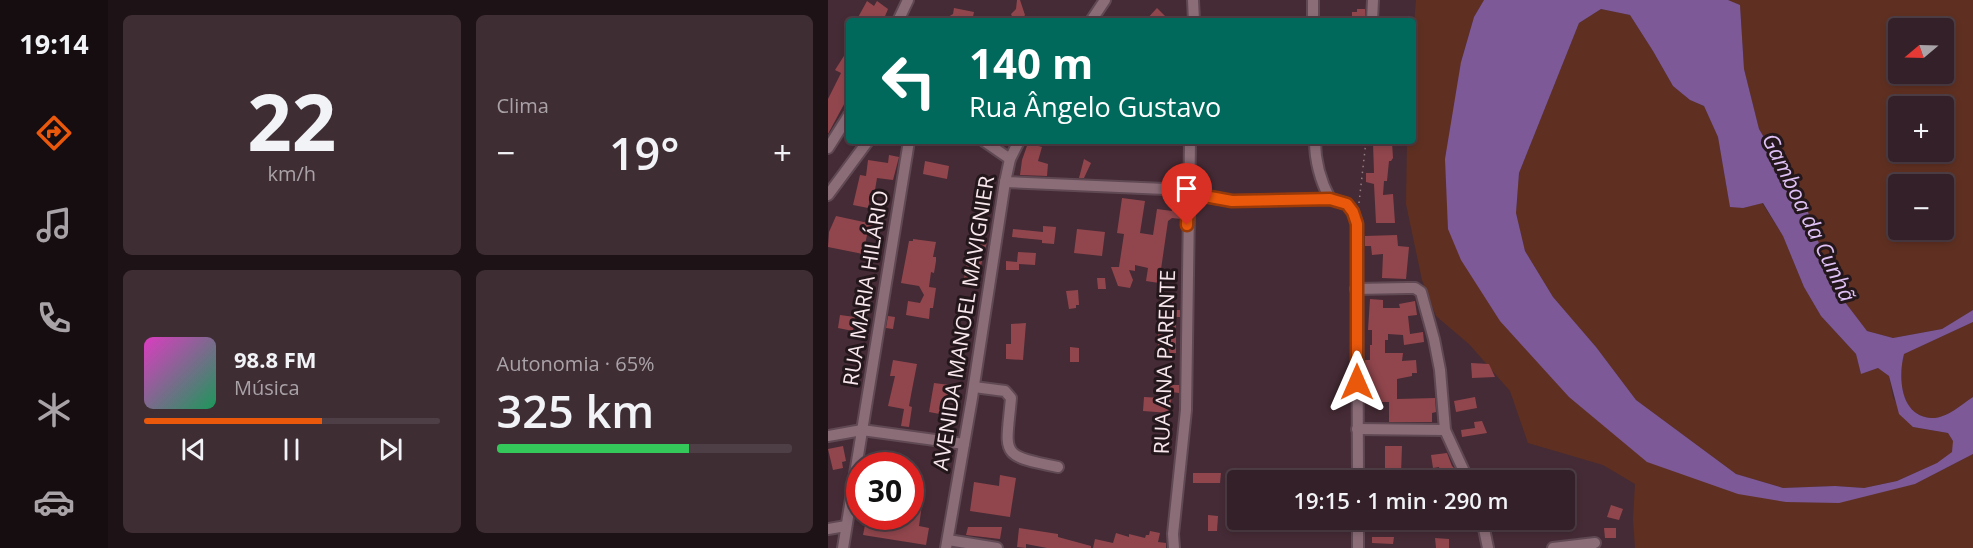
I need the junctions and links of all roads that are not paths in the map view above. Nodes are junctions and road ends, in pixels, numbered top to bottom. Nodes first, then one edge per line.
1 (908, 0) edge
2 (1106, 0) edge
3 (1193, 0) edge
4 (1313, 0) edge
5 (1372, 0) edge
6 (899, 18) edge
7 (1093, 18) edge
8 (1194, 18) edge
9 (1313, 18) edge
10 (1372, 18) edge
11 (846, 120) edge
12 (866, 144) edge
13 (909, 144) edge
14 (988, 144) edge
15 (1018, 144) edge
16 (1190, 144) edge
17 (1315, 144) edge
18 (828, 148) edge
19 (1010, 159) junction
20 (1005, 182) junction
21 (1188, 193) junction
22 (828, 195) edge
23 (1330, 199) junction
24 (1356, 289) junction
25 (974, 387) junction
26 (1357, 429) junction
27 (862, 430) junction
28 (1445, 430) junction
29 (828, 436) edge
30 (964, 444) junction
31 (858, 452) edge
32 (1058, 467) dead end
33 (1358, 470) edge
34 (1463, 470) edge
35 (846, 526) joint
36 (828, 529) edge
37 (1358, 530) edge
38 (1484, 530) edge
39 (1595, 543) dead end
40 (947, 544) edge
41 (843, 548) edge
42 (997, 548) edge
43 (1174, 548) edge
44 (1358, 548) edge
45 (1488, 548) edge
46 (1553, 548) edge

1 - 6 street
2 - 7 street
3 - 8 street
4 - 9 street
5 - 10 street
11 - 18 street
12 - 22 street
13 - 27 street, RUA MARIA HILÁRIO
14 - 19 street
15 - 19 street, AVENIDA MANOEL MAVIGNIER
16 - 21 street, RUA ANA PARENTE
17 - 23 street
19 - 20 street, AVENIDA MANOEL MAVIGNIER
20 - 21 street
20 - 25 street, AVENIDA MANOEL MAVIGNIER
21 - 23 street
21 - 43 street, RUA ANA PARENTE
23 - 24 street
24 - 26 street
24 - 28 street
25 - 30 street, AVENIDA MANOEL MAVIGNIER
25 - 32 street
26 - 28 street
26 - 33 street
27 - 29 street
27 - 30 street
27 - 31 street, RUA MARIA HILÁRIO
28 - 34 street
30 - 40 street, AVENIDA MANOEL MAVIGNIER
35 - 36 street
35 - 41 street, RUA MARIA HILÁRIO
37 - 44 street
38 - 45 street
39 - 46 street
40 - 42 street

